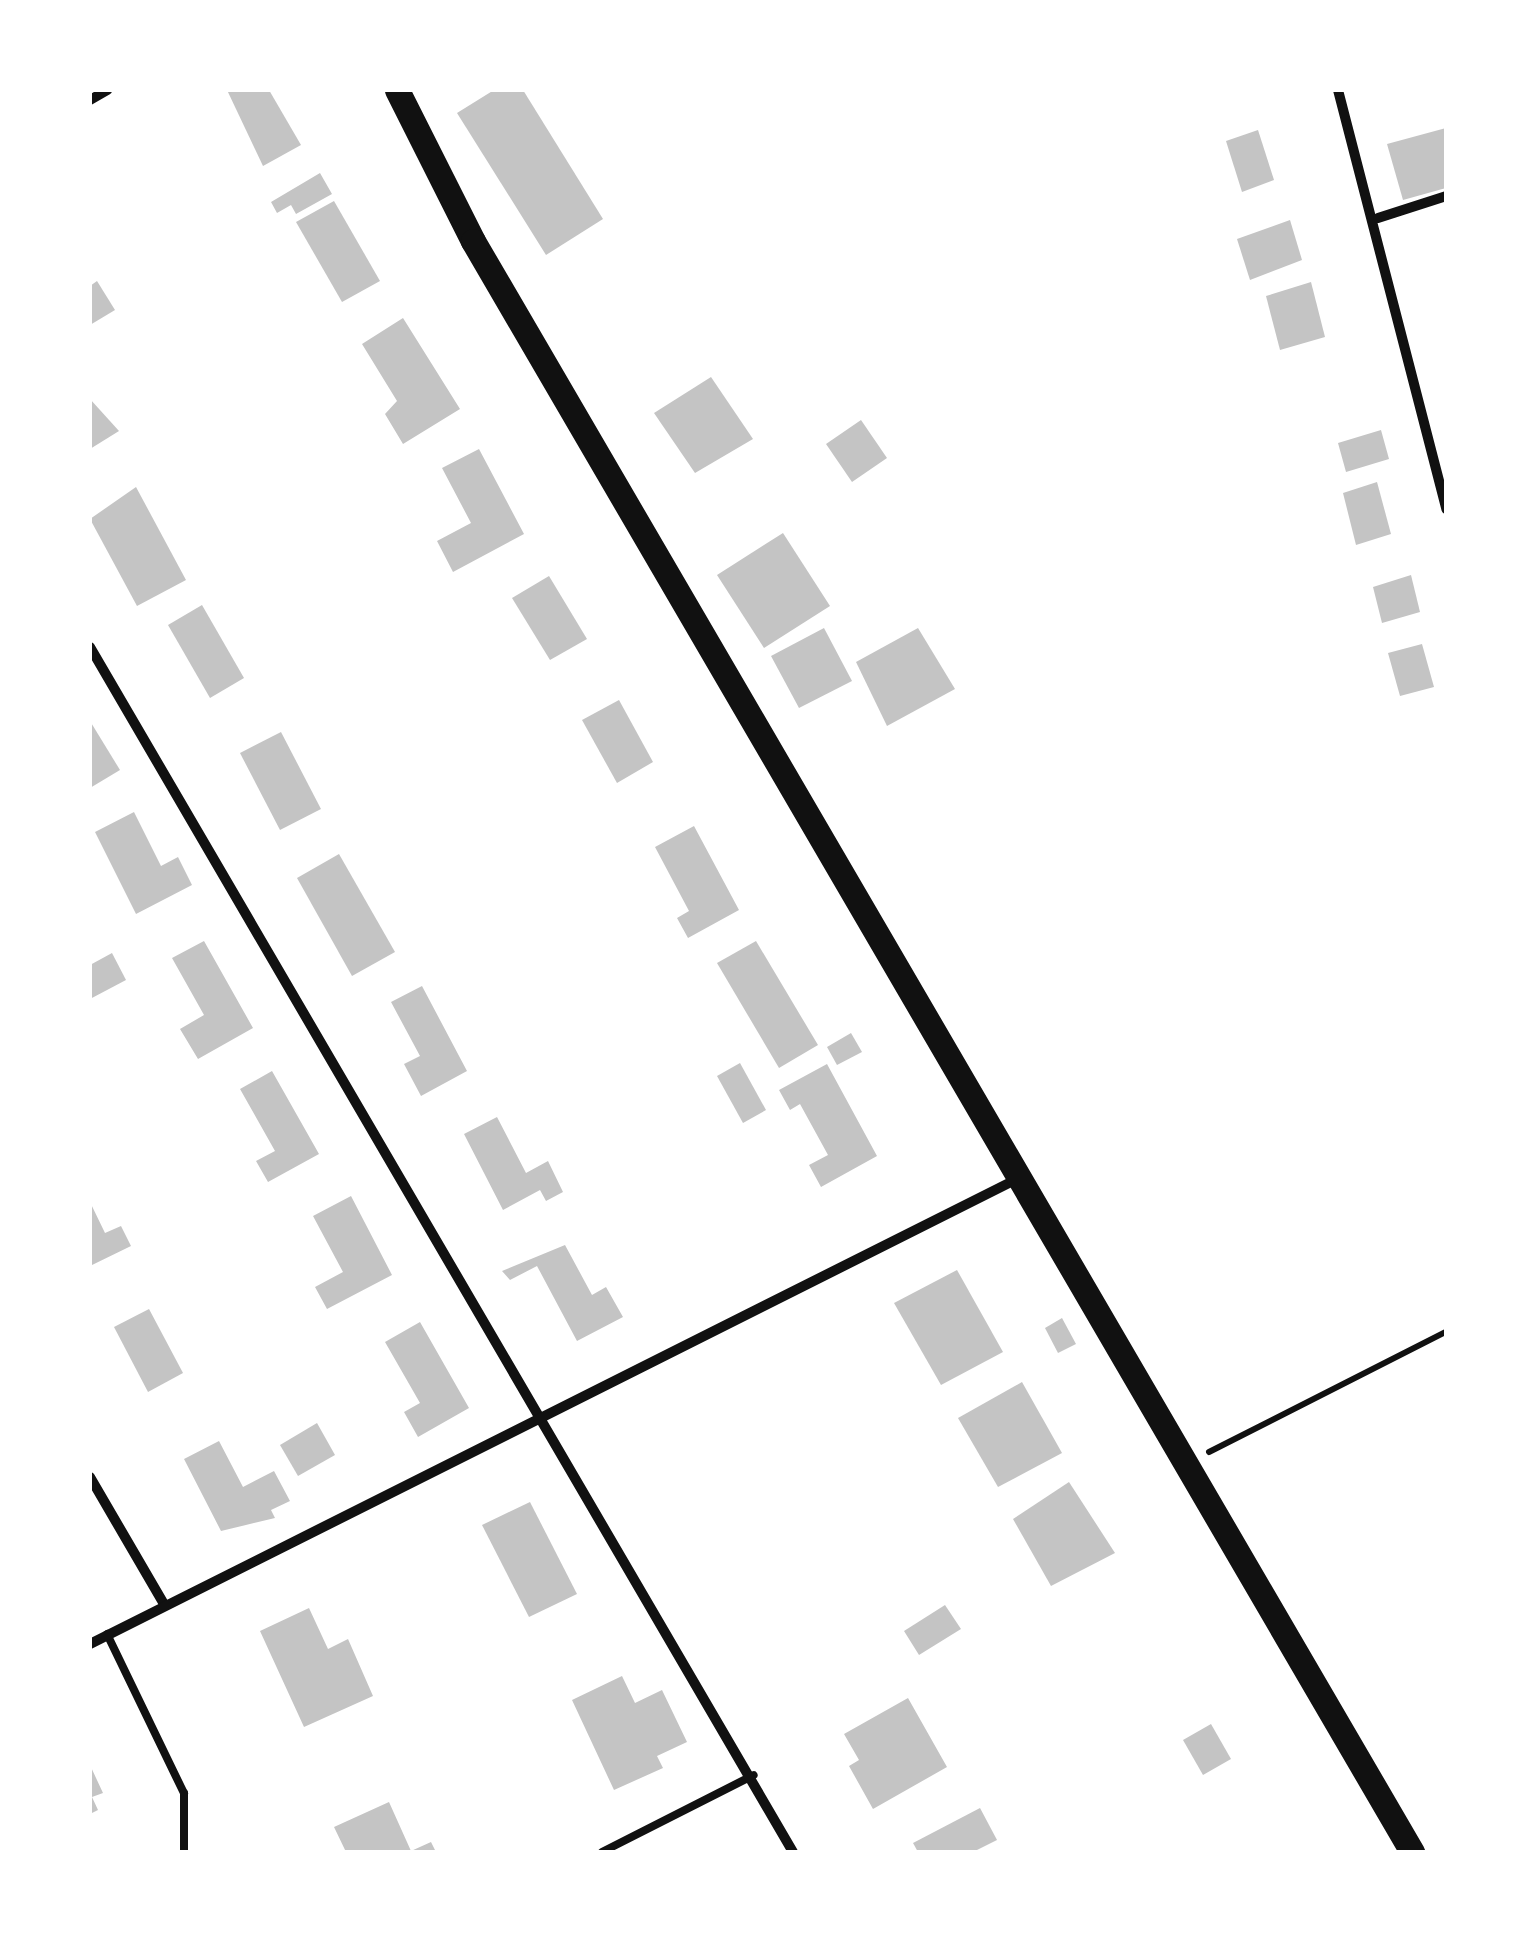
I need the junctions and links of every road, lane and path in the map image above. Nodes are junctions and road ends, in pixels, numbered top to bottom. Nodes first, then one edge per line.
1 (107, 90) edge
2 (397, 90) edge
3 (1338, 90) edge
4 (90, 100) edge
5 (1446, 196) edge
6 (1378, 218) junction
7 (1446, 509) edge
8 (90, 648) edge
9 (1019, 1178) junction
10 (1446, 1332) edge
11 (534, 1420) junction
12 (1185, 1463) junction
13 (90, 1477) edge
14 (164, 1604) junction
15 (107, 1634) junction
16 (90, 1644) edge
17 (754, 1775) junction
18 (184, 1852) edge
19 (602, 1852) edge
20 (793, 1852) edge
21 (1412, 1852) edge

1 - 4 street
2 - 9 main road
3 - 6 street
5 - 6 street
6 - 7 street
8 - 11 street
9 - 11 street
9 - 12 main road
10 - 12 path
11 - 14 street
11 - 17 street
12 - 21 main road
13 - 14 street
14 - 15 street
15 - 16 street
15 - 18 lane
17 - 19 lane
17 - 20 street

